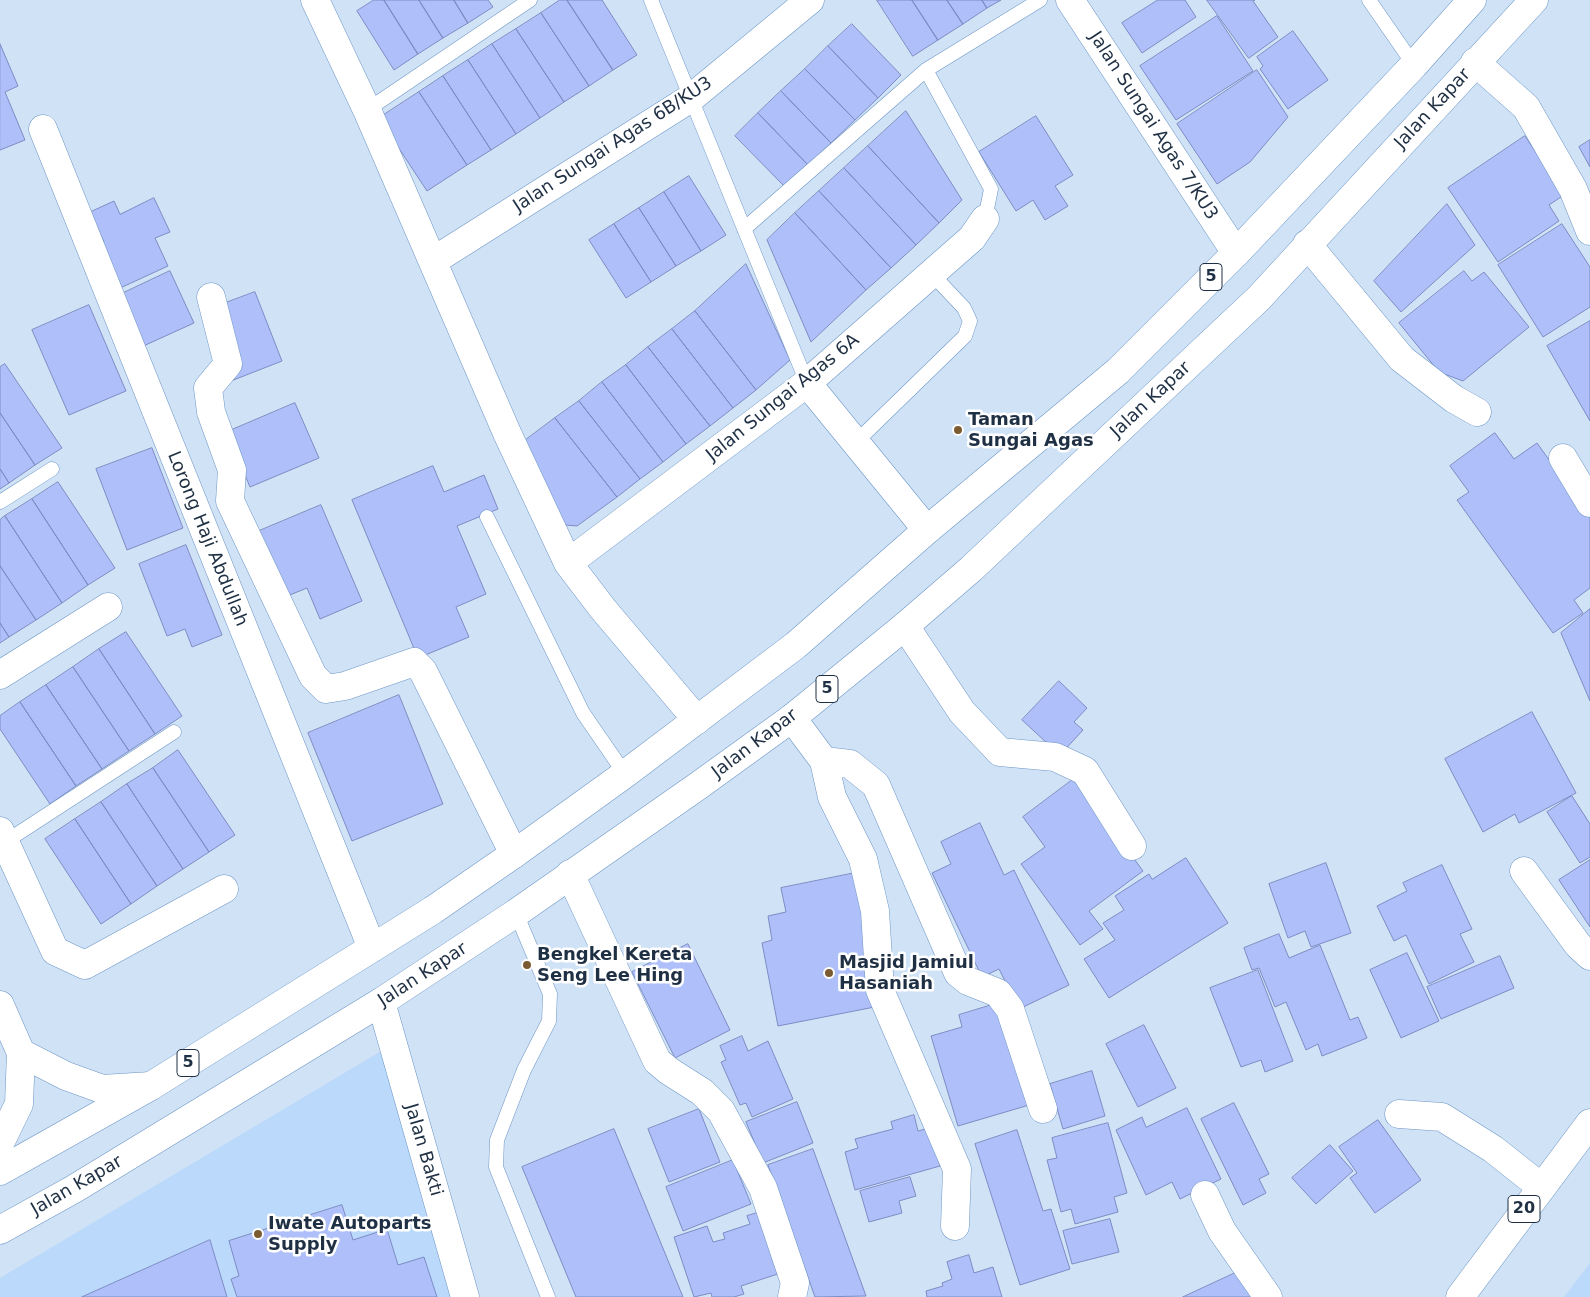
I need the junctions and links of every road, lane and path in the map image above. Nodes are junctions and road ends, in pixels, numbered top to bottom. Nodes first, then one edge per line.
1 (314, 0) edge
2 (530, 0) edge
3 (651, 0) edge
4 (810, 0) edge
5 (1040, 0) edge
6 (1070, 0) edge
7 (1369, 0) edge
8 (1472, 0) edge
9 (1534, 0) edge
10 (1475, 62) junction
11 (1414, 65) junction
12 (926, 70) junction
13 (691, 98) junction
14 (367, 110) junction
15 (43, 129) dead end
16 (986, 219) joint
17 (744, 229) junction
18 (1590, 231) edge
19 (1307, 244) junction
20 (1236, 253) junction
21 (433, 261) junction
22 (931, 273) junction
23 (211, 297) dead end
24 (807, 383) junction
25 (1477, 412) dead end
26 (856, 442) junction
27 (1563, 458) dead end
28 (52, 469) dead end
29 (0, 502) edge
30 (1590, 503) edge
31 (487, 517) dead end
32 (927, 530) junction
33 (568, 563) junction
34 (108, 607) dead end
35 (905, 626) junction
36 (0, 674) edge
37 (792, 718) junction
38 (697, 720) junction
39 (174, 732) dead end
40 (824, 760) junction
41 (625, 774) junction
42 (3, 836) edge
43 (1132, 846) dead end
44 (514, 854) junction
45 (1524, 871) dead end
46 (570, 874) junction
47 (224, 889) dead end
48 (516, 913) junction
49 (372, 948) junction
50 (1590, 956) edge
51 (381, 1002) junction
52 (0, 1005) edge
53 (21, 1053) junction
54 (151, 1086) junction
55 (1043, 1109) dead end
56 (1399, 1114) dead end
57 (1590, 1123) edge
58 (0, 1144) edge
59 (0, 1171) edge
60 (1541, 1187) junction
61 (1205, 1195) dead end
62 (955, 1226) dead end
63 (0, 1230) edge
64 (465, 1297) edge
65 (548, 1297) edge
66 (792, 1297) edge
67 (1268, 1297) edge
68 (1460, 1297) edge

1 - 14 main road
2 - 14 lane
3 - 13 lane
4 - 13 main road, Jalan Sungai Agas 6B/KU3
5 - 12 lane
6 - 20 main road, Jalan Sungai Agas 7/KU3
7 - 11 lane
8 - 11 main road, 5
9 - 10 main road, Jalan Kapar / 5
10 - 18 main road
10 - 19 main road, Jalan Kapar / 5
11 - 20 main road, 5
12 - 16 lane
12 - 17 lane
13 - 17 lane
13 - 21 main road, Jalan Sungai Agas 6B/KU3
14 - 21 main road
15 - 49 main road, Lorong Haji Abdullah
16 - 22 main road, Jalan Sungai Agas 6A
17 - 24 lane
19 - 25 main road
19 - 35 main road, Jalan Kapar / 5
20 - 32 main road, 5
21 - 33 main road
22 - 24 main road, Jalan Sungai Agas 6A
22 - 26 lane
23 - 44 main road
24 - 26 main road
24 - 33 main road, Jalan Sungai Agas 6A
26 - 32 main road
27 - 30 main road
28 - 29 lane
31 - 41 lane
32 - 38 main road, 5
33 - 38 main road
34 - 36 main road
35 - 37 main road, Jalan Kapar / 5
35 - 43 main road
37 - 40 main road
37 - 46 main road, Jalan Kapar / 5
38 - 41 main road, 5
39 - 42 lane
40 - 55 main road
40 - 62 main road
41 - 44 main road, 5
42 - 47 main road
44 - 49 main road, 5
45 - 50 main road
46 - 48 main road, Jalan Kapar / 5
46 - 66 main road
48 - 51 main road, Jalan Kapar / 5
48 - 65 lane
49 - 54 main road, 5
51 - 63 main road, Jalan Kapar / 5
51 - 64 main road, Jalan Bakti
52 - 53 main road
53 - 54 main road
53 - 58 main road
54 - 59 main road, 5
56 - 60 main road
57 - 60 main road, 20
60 - 68 main road, 20
61 - 67 main road

